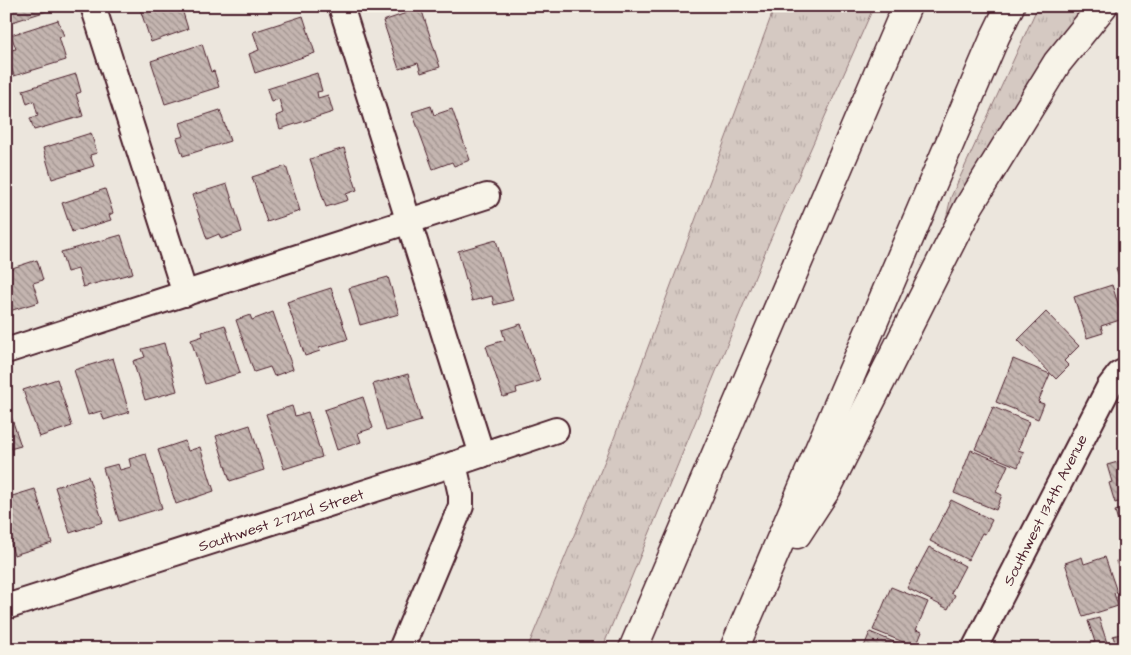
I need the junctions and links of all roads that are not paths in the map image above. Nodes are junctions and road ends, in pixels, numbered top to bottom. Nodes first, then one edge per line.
1 (94, 6) edge
2 (341, 6) edge
3 (906, 6) edge
4 (1010, 6) edge
5 (1103, 6) edge
6 (487, 196) dead end
7 (408, 222) junction
8 (185, 294) junction
9 (6, 351) edge
10 (1122, 373) edge
11 (556, 430) dead end
12 (482, 455) junction
13 (454, 464) junction
14 (756, 599) junction
15 (6, 608) edge
16 (401, 649) edge
17 (633, 649) edge
18 (734, 649) edge
19 (974, 649) edge

1 - 8 street
2 - 7 street
3 - 17 highway
4 - 14 highway
5 - 14 highway
6 - 7 street
7 - 8 street
7 - 12 street
8 - 9 street
10 - 19 street, Southwest 134th Avenue
11 - 12 street, Southwest 272nd Street
12 - 13 street, Southwest 272nd Street
13 - 15 street, Southwest 272nd Street
13 - 16 street
14 - 18 highway

